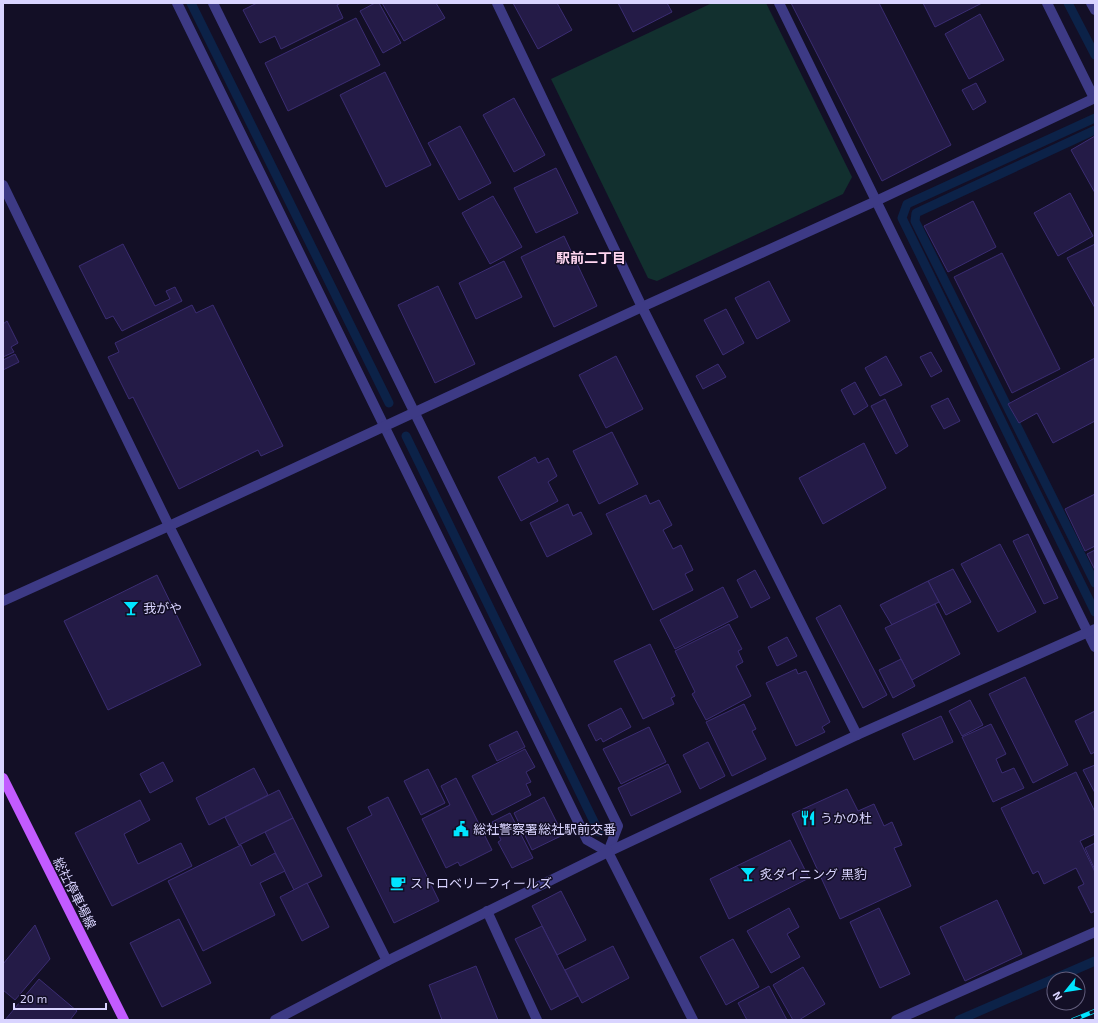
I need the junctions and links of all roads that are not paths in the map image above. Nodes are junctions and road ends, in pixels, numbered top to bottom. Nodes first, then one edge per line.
1 (177, 3) edge
2 (213, 3) edge
3 (497, 3) edge
4 (780, 3) edge
5 (1047, 3) edge
6 (1091, 3) edge
7 (1095, 10) edge
8 (1094, 98) edge
9 (3, 185) edge
10 (876, 201) junction
11 (642, 307) junction
12 (415, 412) junction
13 (384, 426) junction
14 (169, 526) junction
15 (3, 600) edge
16 (1091, 630) edge
17 (1095, 647) edge
18 (857, 735) junction
19 (3, 778) edge
20 (608, 852) junction
21 (487, 911) junction
22 (1095, 932) edge
23 (387, 961) junction
24 (124, 1020) edge
25 (275, 1020) edge
26 (537, 1020) edge
27 (693, 1020) edge
28 (896, 1020) edge

1 - 13 street
2 - 12 street
3 - 11 street
4 - 10 street
5 - 8 street
6 - 7 street
8 - 10 street
9 - 14 street
10 - 11 street
10 - 16 street
11 - 12 street
11 - 18 street
12 - 13 street
12 - 20 street
13 - 14 street
13 - 20 street
14 - 15 street
14 - 23 street
16 - 17 street
16 - 18 street
18 - 20 street
19 - 24 main road, 総社停車場線
20 - 21 street
20 - 27 street
21 - 23 street
21 - 26 street
22 - 28 street
23 - 25 street

